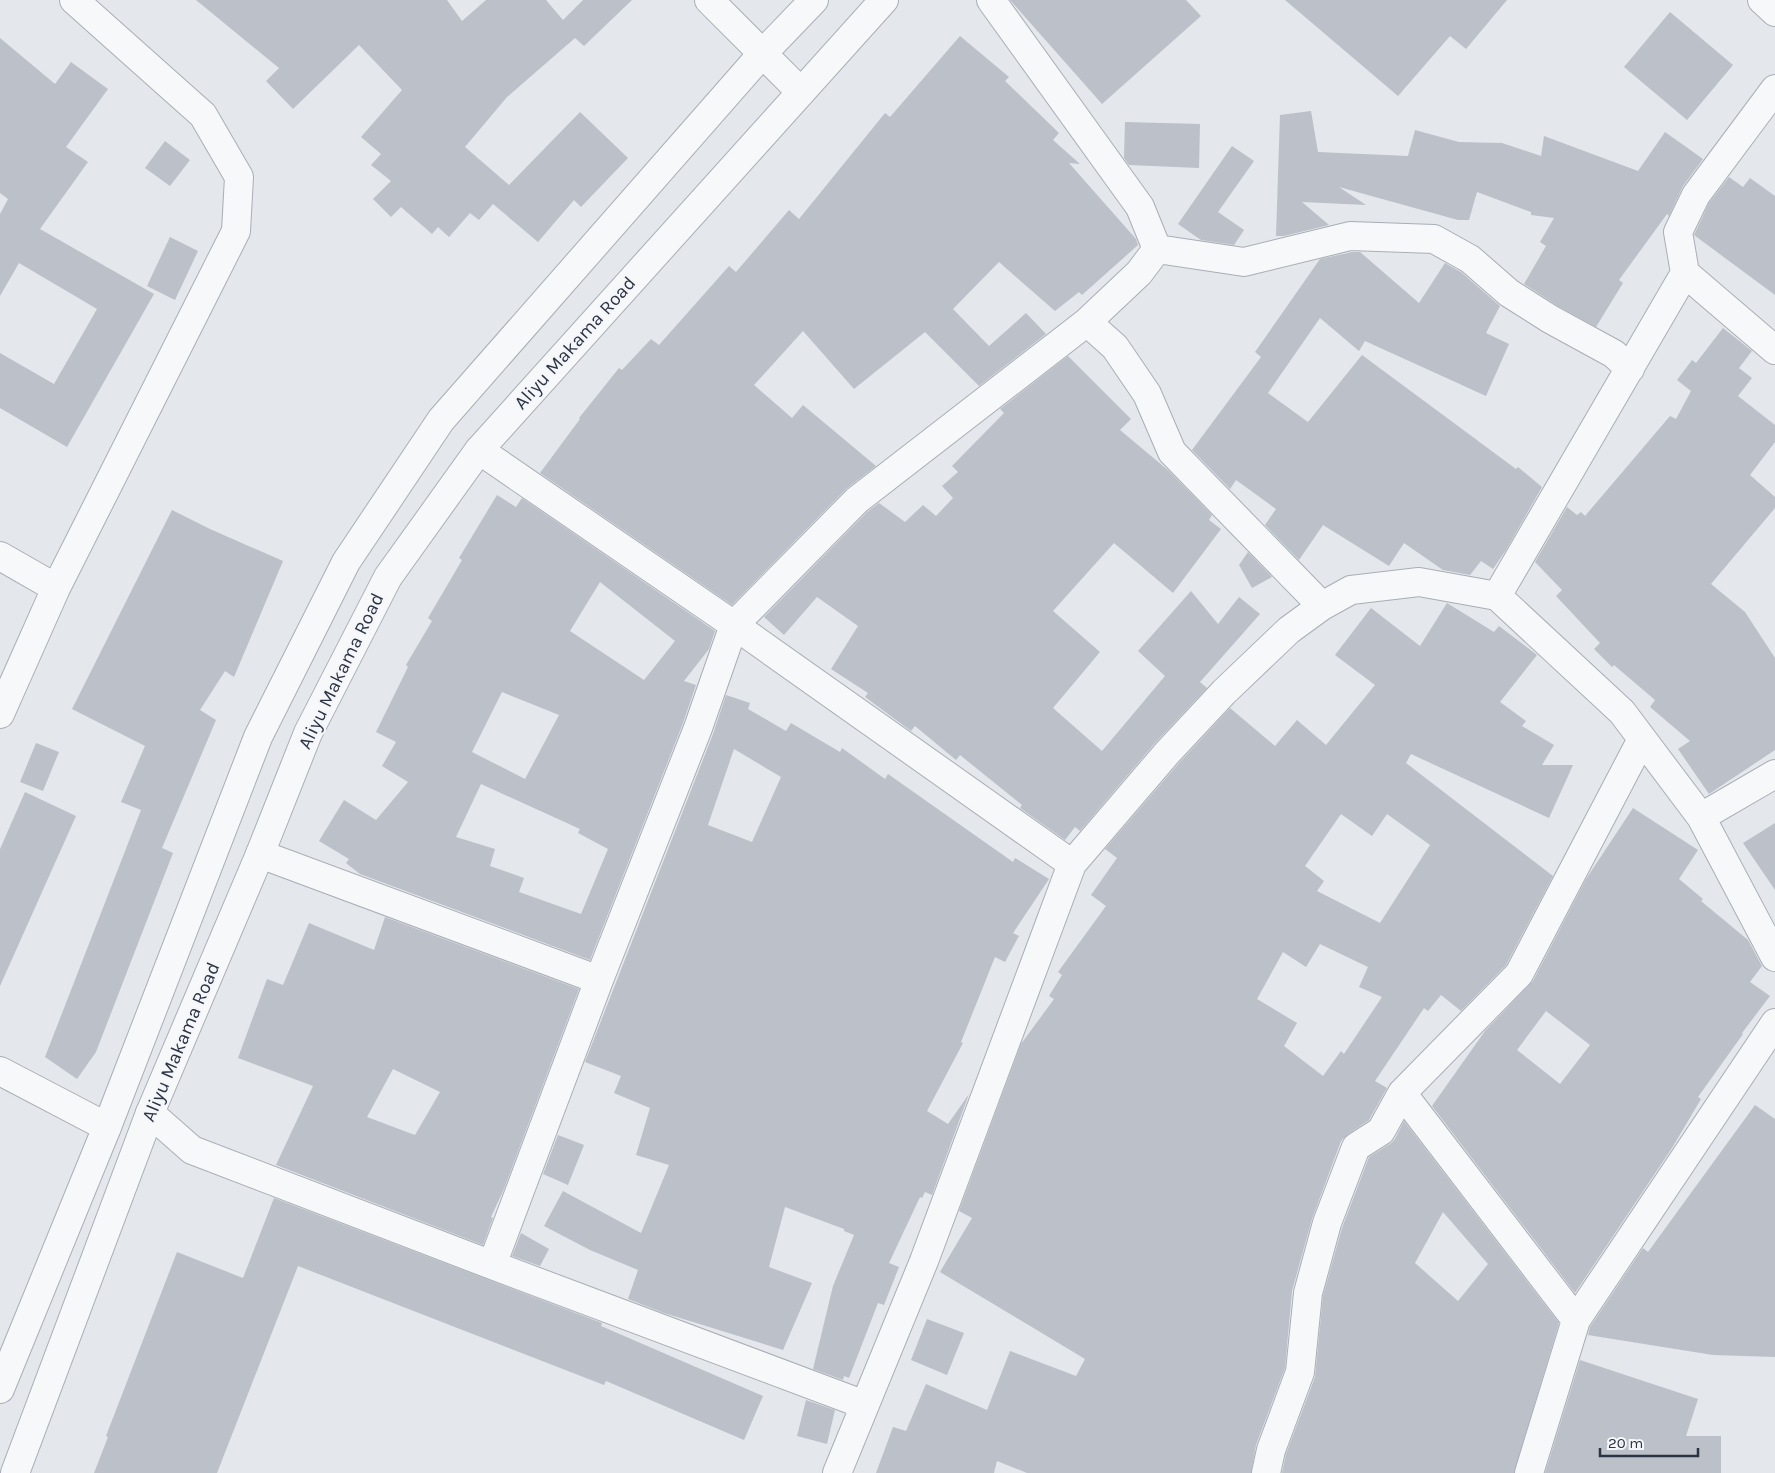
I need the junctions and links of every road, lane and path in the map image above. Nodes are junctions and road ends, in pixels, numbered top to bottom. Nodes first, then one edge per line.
1 (74, 0) edge
2 (709, 0) edge
3 (814, 0) edge
4 (884, 0) edge
5 (990, 0) edge
6 (1762, 0) edge
7 (1775, 12) edge
8 (763, 53) junction
9 (1775, 89) edge
10 (801, 92) junction
11 (1157, 249) junction
12 (1685, 273) junction
13 (1087, 322) junction
14 (1775, 350) edge
15 (1630, 369) junction
16 (479, 450) junction
17 (0, 556) edge
18 (56, 588) junction
19 (1496, 596) junction
20 (1322, 606) junction
21 (734, 625) junction
22 (0, 714) edge
23 (1642, 739) junction
24 (1775, 774) edge
25 (1700, 817) junction
26 (260, 854) junction
27 (1072, 864) junction
28 (1775, 957) edge
29 (599, 980) junction
30 (1775, 1023) edge
31 (0, 1071) edge
32 (1402, 1093) junction
33 (150, 1114) junction
34 (107, 1127) junction
35 (492, 1265) junction
36 (1576, 1320) junction
37 (0, 1389) edge
38 (865, 1405) junction
39 (15, 1473) edge
40 (837, 1473) edge
41 (1266, 1473) edge
42 (1529, 1473) edge

1 - 18 street
2 - 8 street
3 - 8 street, Aliyu Makama Road
4 - 10 street, Aliyu Makama Road
5 - 11 street
6 - 7 street
8 - 10 street
8 - 34 street, Aliyu Makama Road
9 - 12 street
10 - 16 street, Aliyu Makama Road
11 - 13 street
11 - 15 street
12 - 14 street
12 - 15 street
13 - 20 street
13 - 21 street
15 - 19 street
16 - 21 street
16 - 26 street, Aliyu Makama Road
17 - 18 street
18 - 22 street
19 - 20 street
19 - 23 street
20 - 27 street
21 - 27 street
21 - 29 street
23 - 25 street
23 - 32 street
24 - 25 street
25 - 28 street
26 - 29 street
26 - 33 street, Aliyu Makama Road
27 - 38 street
29 - 35 street
30 - 36 street
31 - 34 street
32 - 36 street
32 - 41 street
33 - 35 street
33 - 39 street, Aliyu Makama Road
34 - 37 street, Aliyu Makama Road
35 - 38 street
36 - 42 street
38 - 40 street

